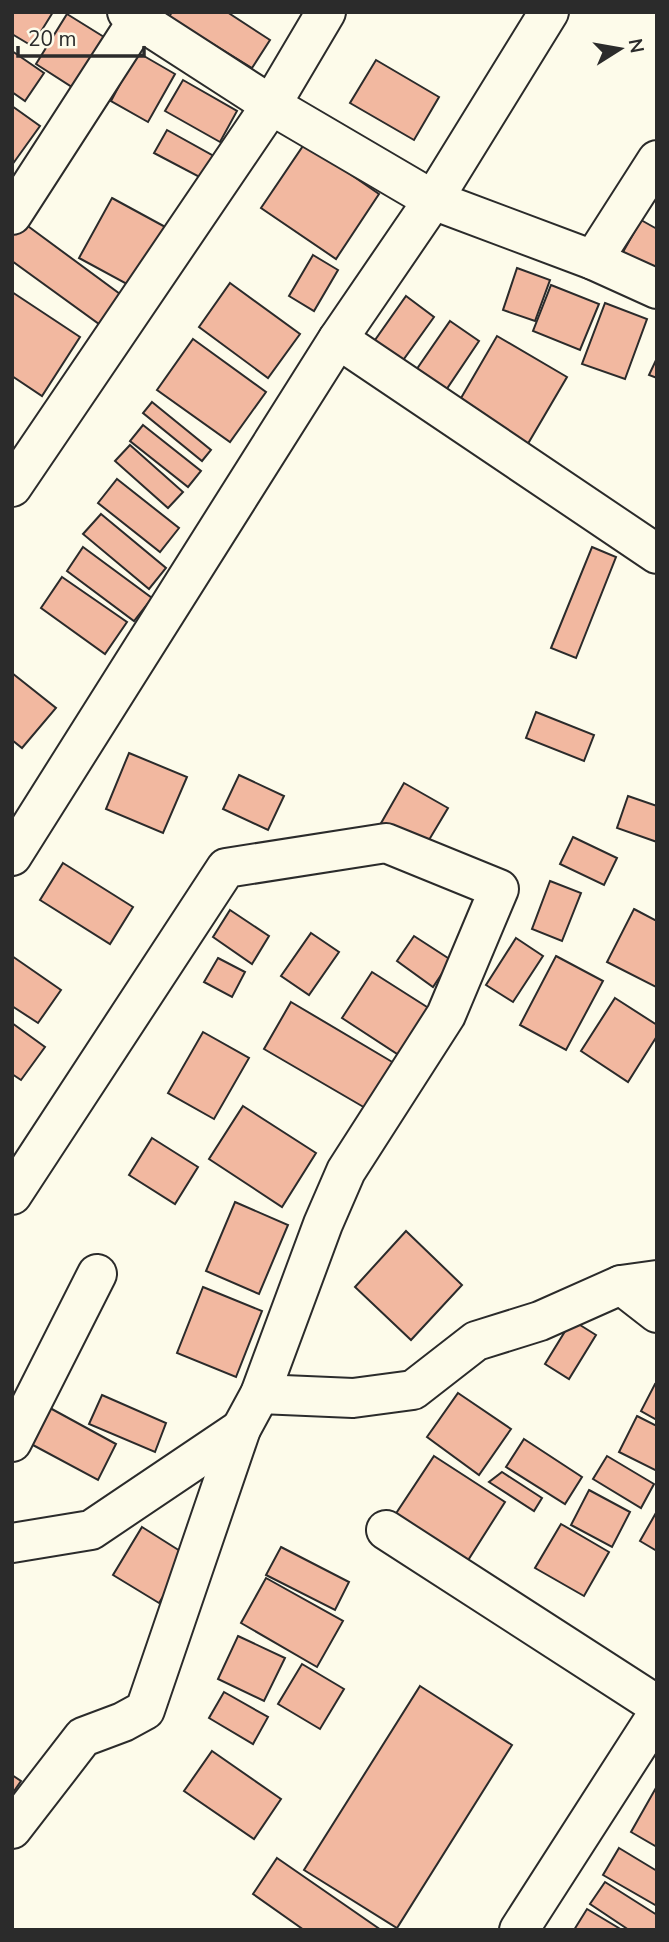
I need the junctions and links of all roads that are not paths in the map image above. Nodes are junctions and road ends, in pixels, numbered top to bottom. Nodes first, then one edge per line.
1 (326, 12) edge
2 (549, 12) edge
3 (136, 15) edge
4 (271, 104) junction
5 (657, 160) edge
6 (433, 200) junction
7 (12, 215) edge
8 (593, 260) junction
9 (657, 289) edge
10 (338, 340) junction
11 (12, 487) edge
12 (657, 554) edge
13 (12, 856) edge
14 (12, 1195) edge
15 (97, 1274) dead end
16 (639, 1283) edge
17 (657, 1313) edge
18 (260, 1394) junction
19 (241, 1429) junction
20 (12, 1442) edge
21 (386, 1530) dead end
22 (12, 1543) edge
23 (657, 1705) edge
24 (657, 1715) edge
25 (12, 1829) edge
26 (519, 1930) edge

1 - 4 street
2 - 6 street
3 - 4 street
3 - 7 street
4 - 6 street
4 - 11 street
5 - 8 street
6 - 8 street
6 - 10 street
8 - 9 street
10 - 12 street
10 - 13 street
14 - 18 street
15 - 20 street
16 - 17 street
16 - 18 street
18 - 19 street
19 - 22 street
19 - 25 street
21 - 23 street
24 - 26 street

